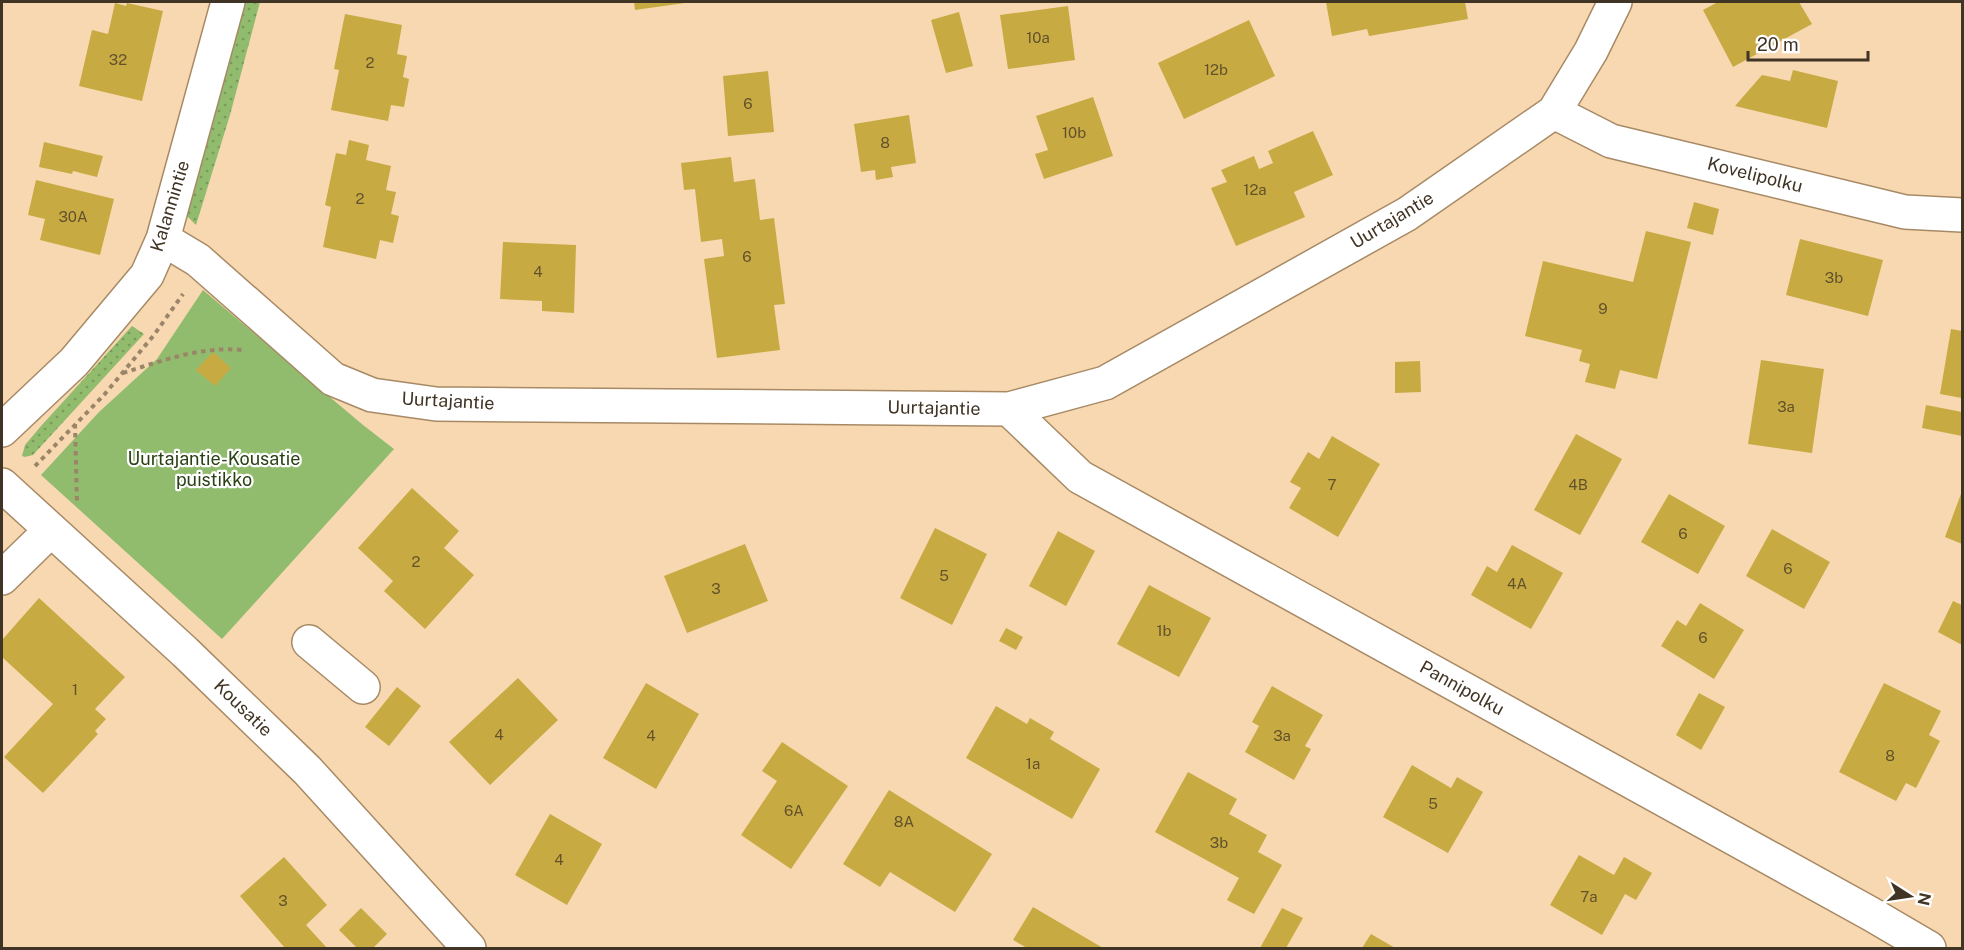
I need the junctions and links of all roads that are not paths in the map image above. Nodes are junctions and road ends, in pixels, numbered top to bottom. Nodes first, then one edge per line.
1 (228, 2) edge
2 (1615, 2) edge
3 (1554, 112) junction
4 (1962, 215) edge
5 (163, 239) junction
6 (1010, 409) junction
7 (2, 430) edge
8 (2, 485) edge
9 (64, 522) junction
10 (2, 578) edge
11 (309, 642) dead end
12 (363, 687) dead end
13 (469, 948) edge
14 (1929, 948) edge

1 - 5 street, Kalannintie
2 - 3 street, Uurtajantie
3 - 4 street, Kovelipolku
3 - 6 street, Uurtajantie
5 - 6 street, Uurtajantie
5 - 7 street, Kalannintie
6 - 14 street, Pannipolku
8 - 9 street, Kousatie
9 - 10 street
9 - 13 street, Kousatie
11 - 12 street

